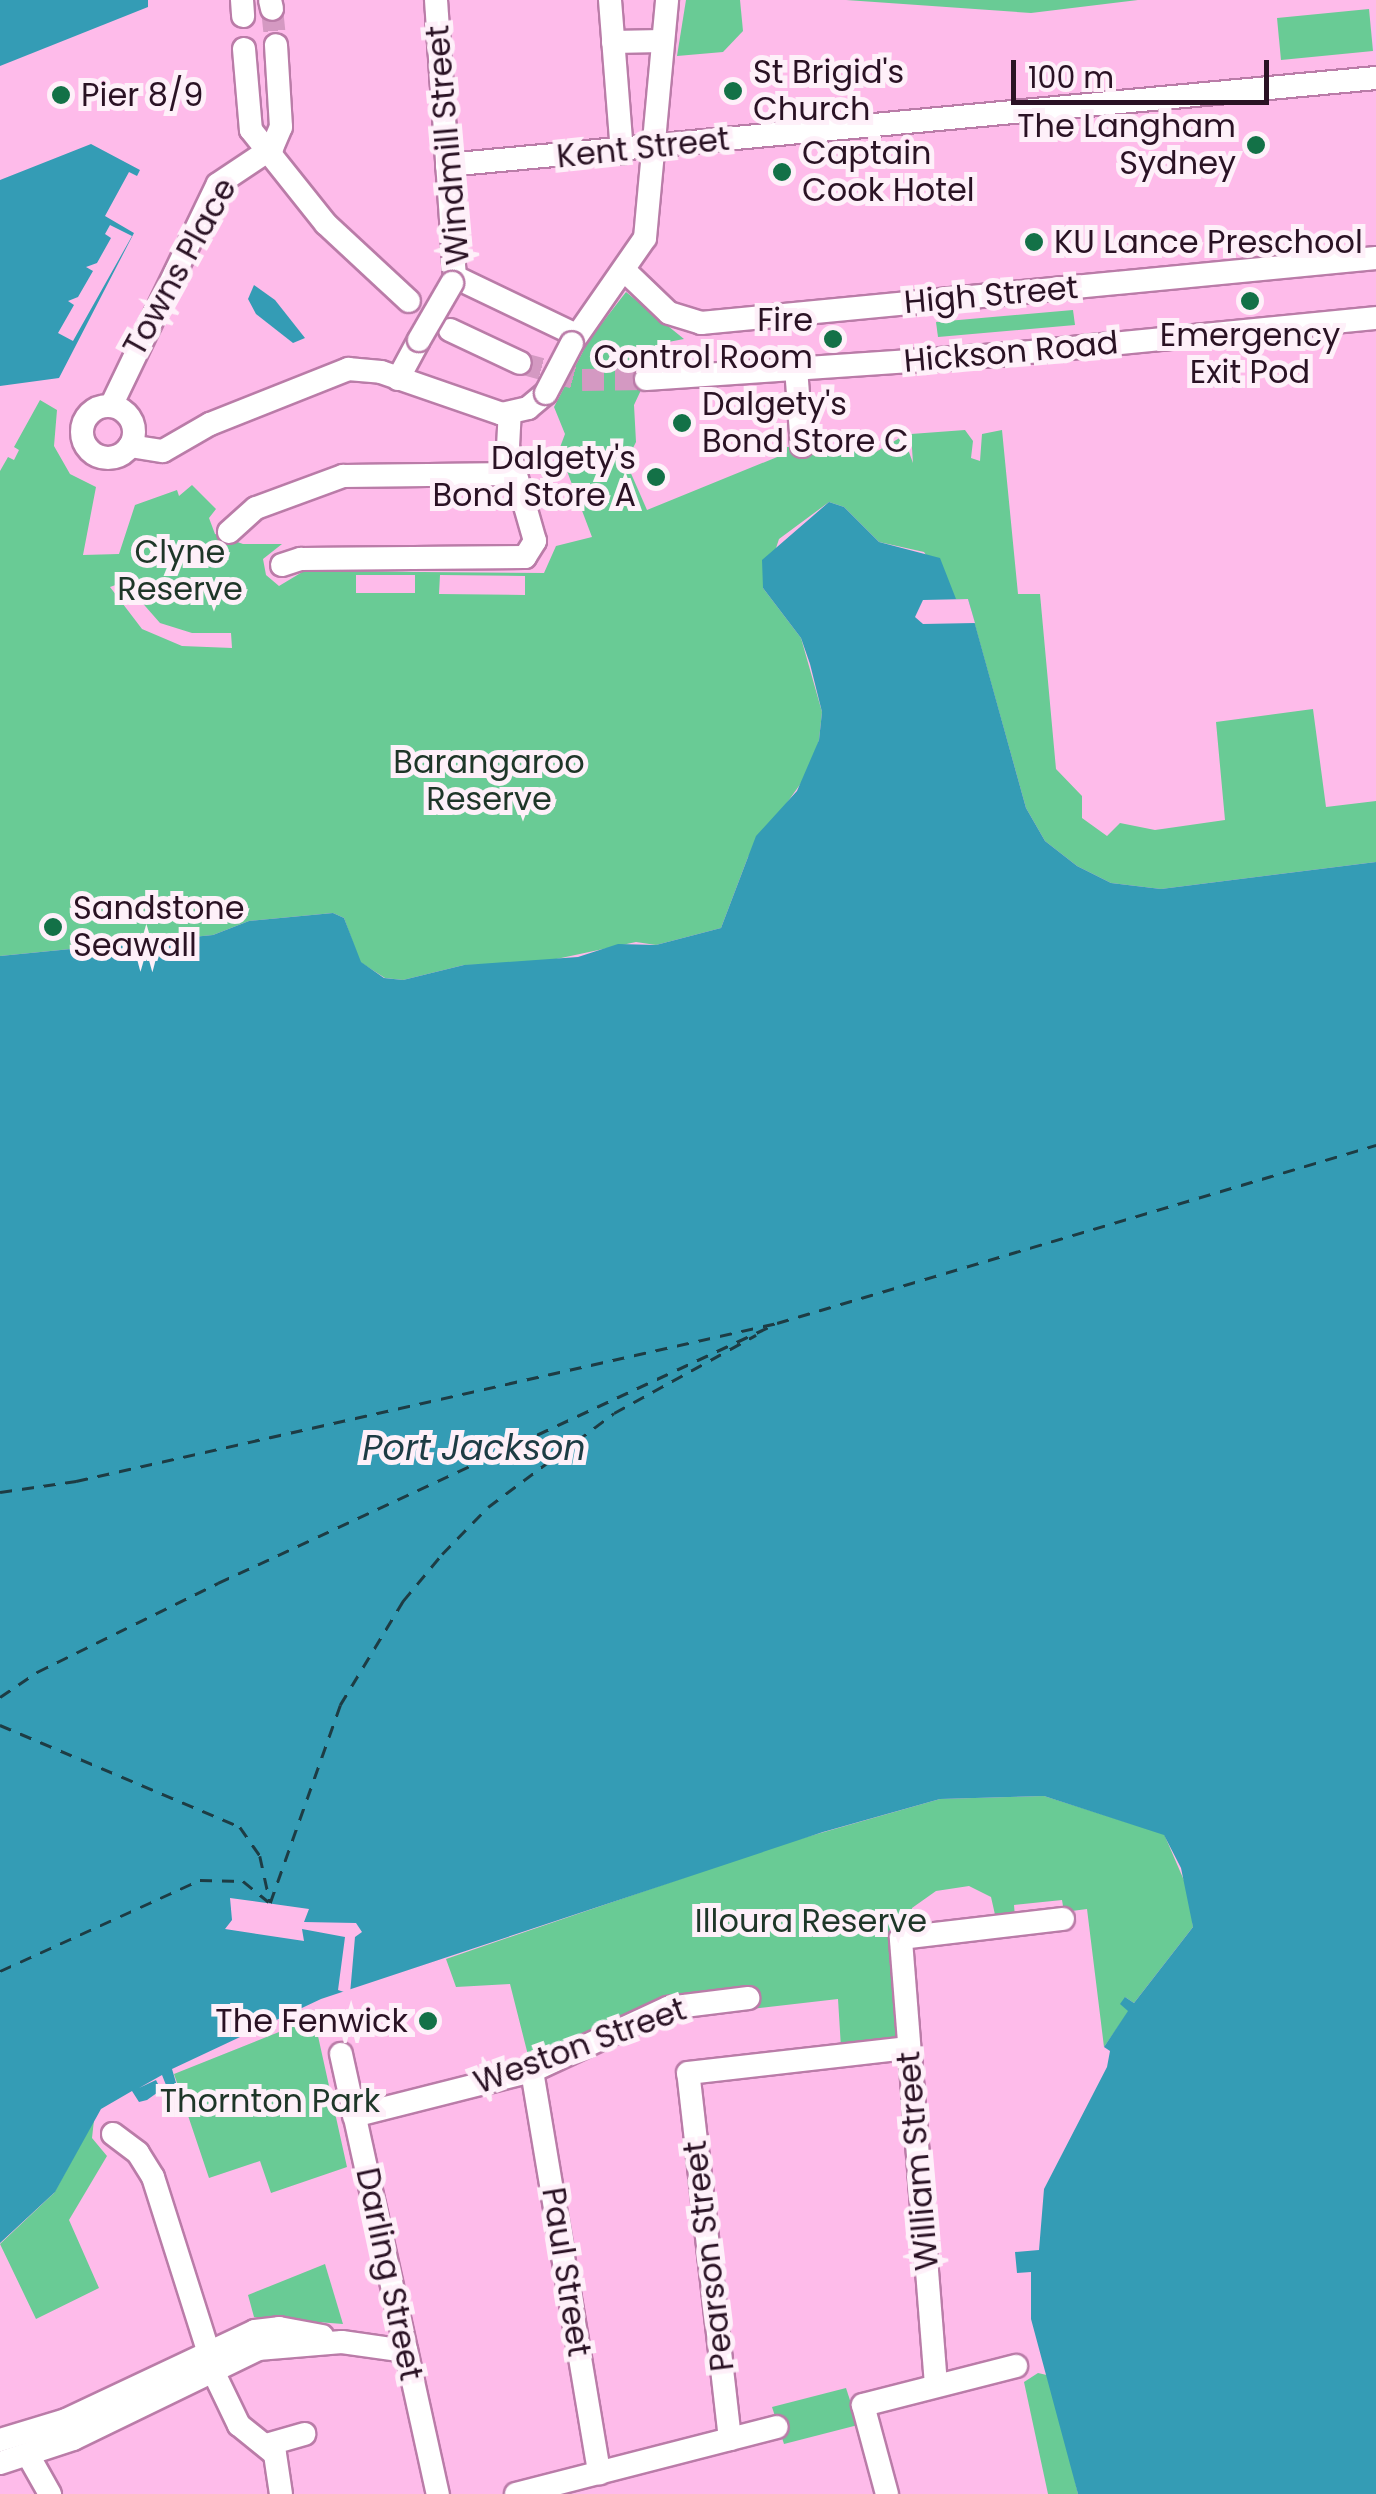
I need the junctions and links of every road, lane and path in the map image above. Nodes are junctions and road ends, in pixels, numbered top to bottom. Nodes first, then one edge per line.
1 (436, 0) edge
2 (610, 0) edge
3 (667, 0) edge
4 (662, 41) junction
5 (613, 42) junction
6 (276, 45) tunnel mouth
7 (244, 49) dead end
8 (1376, 78) edge
9 (272, 148) junction
10 (649, 149) junction
11 (622, 152) junction
12 (447, 165) junction
13 (1376, 258) edge
14 (624, 270) junction
15 (453, 280) junction
16 (409, 302) dead end
17 (1376, 318) edge
18 (450, 330) dead end
19 (574, 339) junction
20 (520, 362) tunnel mouth
21 (796, 368) junction
22 (398, 379) junction
23 (646, 380) tunnel mouth
24 (112, 406) junction
25 (510, 414) junction
26 (130, 446) junction
27 (802, 446) dead end
28 (514, 474) junction
29 (229, 532) dead end
30 (282, 565) dead end
31 (1063, 1919) dead end
32 (748, 1998) dead end
33 (909, 2048) junction
34 (341, 2054) dead end
35 (532, 2071) junction
36 (354, 2116) junction
37 (113, 2134) dead end
38 (406, 2352) junction
39 (210, 2359) junction
40 (1016, 2366) dead end
41 (936, 2384) junction
42 (777, 2427) dead end
43 (304, 2434) dead end
44 (730, 2439) junction
45 (0, 2440) edge
46 (266, 2444) junction
47 (28, 2455) junction
48 (0, 2463) edge
49 (599, 2473) junction
50 (50, 2494) edge
51 (281, 2494) edge
52 (438, 2494) edge
53 (516, 2494) edge
54 (887, 2494) edge

1 - 12 street, Windmill Street
2 - 5 street
3 - 4 street
4 - 5 street
4 - 10 street
5 - 11 street
6 - 9 street
7 - 9 street
8 - 10 street, Kent Street
9 - 16 street
9 - 24 street, Towns Place
10 - 11 street, Kent Street
10 - 14 street
11 - 12 street, Kent Street
12 - 15 street, Windmill Street
13 - 14 street, High Street
14 - 19 street
15 - 19 street, Windmill Street
15 - 22 street, bridge
17 - 21 street, Hickson Road
18 - 20 street
19 - 25 street, bridge
21 - 23 street, Hickson Road
21 - 27 street
22 - 25 street
22 - 26 street
24 - 26 street
24 - 26 street
25 - 28 street
28 - 29 street
28 - 30 street
31 - 33 street, William Street
32 - 35 street, Weston Street
33 - 41 street, William Street
33 - 44 street, Pearson Street
34 - 36 street, Darling Street
35 - 36 street, Weston Street
35 - 49 street, Paul Street
36 - 38 street, Darling Street
37 - 39 street
38 - 39 street
38 - 52 street, Darling Street
39 - 45 street
39 - 46 street
39 - 47 street
40 - 41 street
41 - 54 street
42 - 44 street
43 - 46 street
44 - 49 street
46 - 51 street
47 - 48 street
47 - 50 street
49 - 53 street

